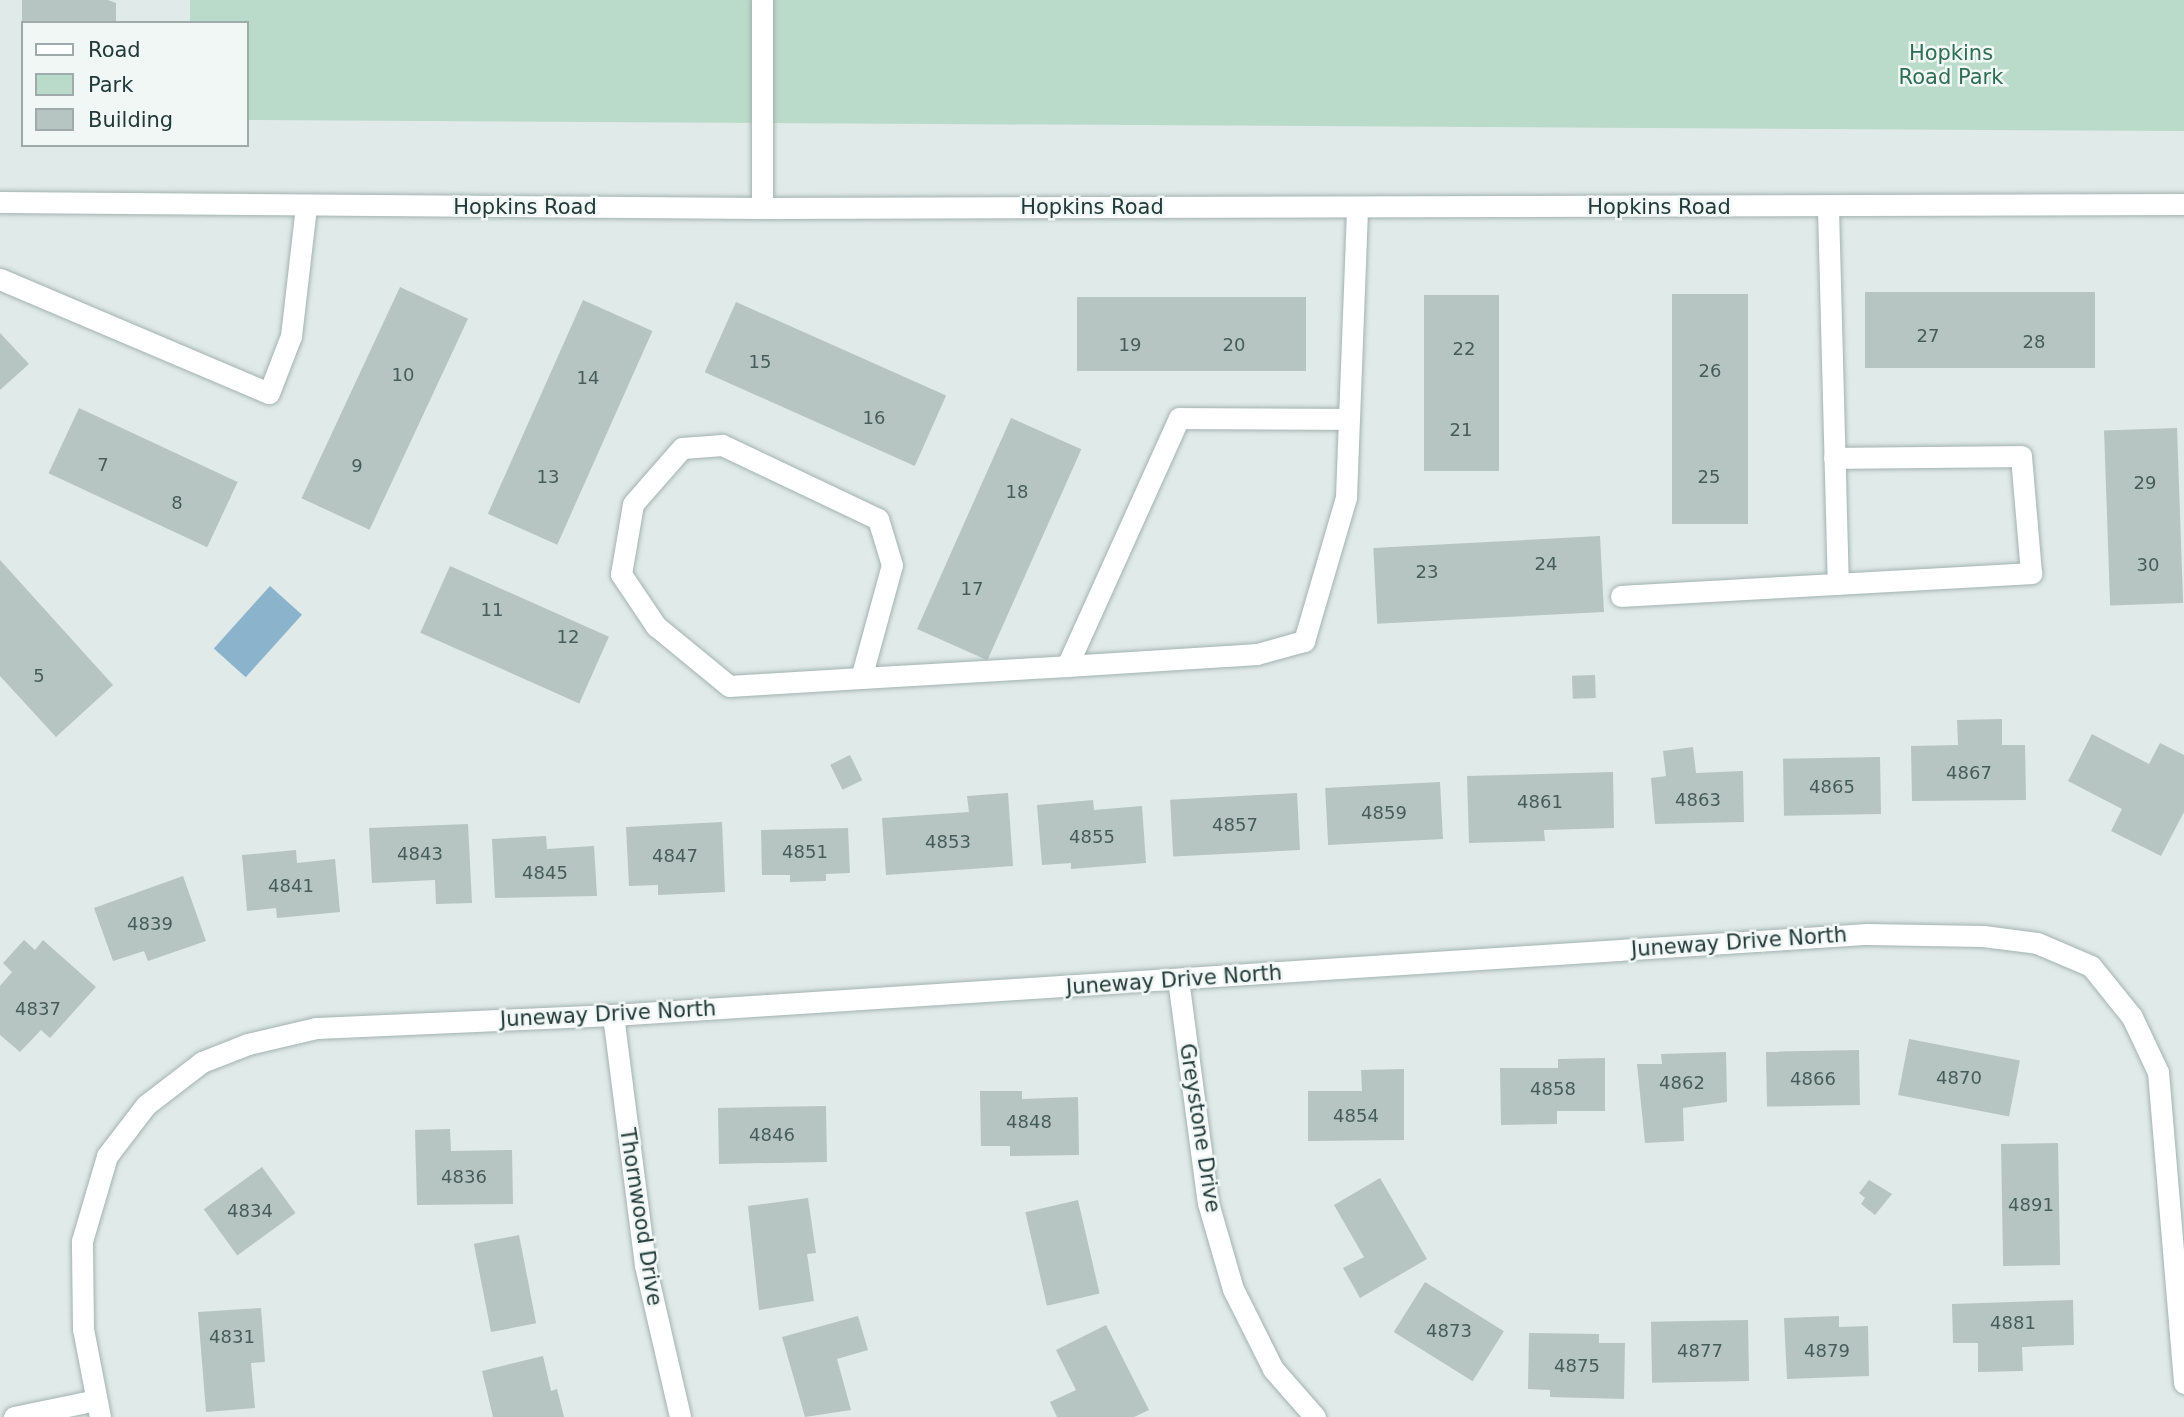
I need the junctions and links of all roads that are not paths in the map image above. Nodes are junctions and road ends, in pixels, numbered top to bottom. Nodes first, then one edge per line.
1 (762, 0) edge
2 (0, 202) edge
3 (2184, 204) edge
4 (306, 206) junction
5 (1357, 207) junction
6 (762, 208) junction
7 (1828, 208) junction
8 (0, 279) edge
9 (1349, 419) junction
10 (1834, 457) junction
11 (1838, 584) junction
12 (1621, 596) dead end
13 (1068, 666) junction
14 (861, 678) junction
15 (1178, 979) junction
16 (613, 1015) junction
17 (2178, 1203) edge
18 (2184, 1383) edge
19 (98, 1409) edge
20 (14, 1417) edge
21 (680, 1417) edge
22 (1315, 1417) edge

1 - 6 street
2 - 4 street, Hopkins Road
3 - 7 street, Hopkins Road
4 - 6 street, Hopkins Road
4 - 8 street
5 - 6 street, Hopkins Road
5 - 7 street, Hopkins Road
5 - 9 street
7 - 10 street
9 - 13 street
9 - 13 street
10 - 11 street
10 - 11 street
11 - 12 street
13 - 14 street
14 - 14 street
15 - 16 street, Juneway Drive North
15 - 17 street, Juneway Drive North
15 - 22 street, Greystone Drive
16 - 19 street, Juneway Drive North
16 - 21 street, Thornwood Drive
17 - 18 street, Juneway Drive North
19 - 20 street

